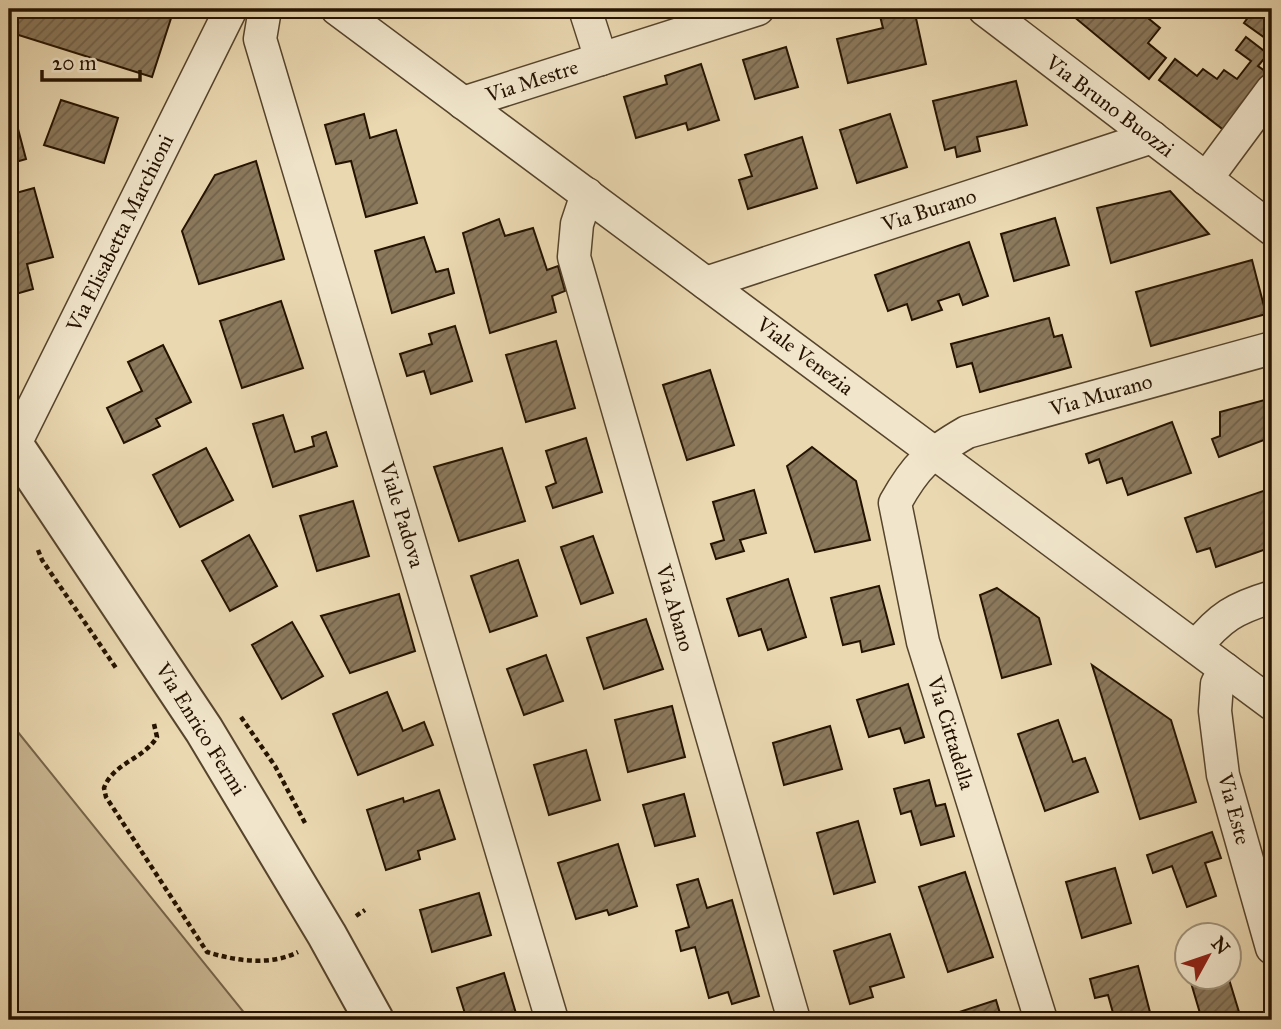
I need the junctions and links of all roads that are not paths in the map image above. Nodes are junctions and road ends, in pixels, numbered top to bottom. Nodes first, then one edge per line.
1 (231, 9) edge
2 (337, 9) edge
3 (585, 9) edge
4 (758, 9) edge
5 (984, 9) edge
6 (1023, 20) edge
7 (262, 24) edge
8 (211, 49) junction
9 (601, 59) junction
10 (1272, 90) edge
11 (463, 103) junction
12 (1152, 138) junction
13 (1206, 179) junction
14 (587, 194) junction
15 (1272, 229) edge
16 (706, 283) junction
17 (1272, 348) edge
18 (11, 447) edge
19 (933, 452) junction
20 (1272, 597) edge
21 (1196, 646) junction
22 (1225, 669) junction
23 (1272, 704) edge
24 (1272, 948) edge
25 (374, 1020) edge
26 (552, 1020) edge
27 (794, 1020) edge
28 (1041, 1020) edge

1 - 8 street, Via Elisabetta Marchioni
2 - 11 street, Viale Venezia
3 - 9 street, Via Mestre
4 - 9 street, Via Mestre
5 - 6 street, Via Bruno Buozzi
6 - 12 street, Via Bruno Buozzi
7 - 8 street
7 - 26 street, Viale Padova
8 - 18 street, Via Elisabetta Marchioni
9 - 11 street, Via Mestre
10 - 13 street
11 - 14 street, Viale Venezia
12 - 13 street, Via Bruno Buozzi
12 - 16 street, Via Burano
13 - 15 street, Via Bruno Buozzi
14 - 16 street, Viale Venezia
14 - 27 street, Via Abano
16 - 19 street, Viale Venezia
17 - 19 street, Via Murano
18 - 25 street, Via Enrico Fermi
19 - 21 street, Viale Venezia
19 - 28 street, Via Cittadella
20 - 21 street
21 - 22 street, Viale Venezia
22 - 23 street, Viale Venezia
22 - 24 street, Via Este

